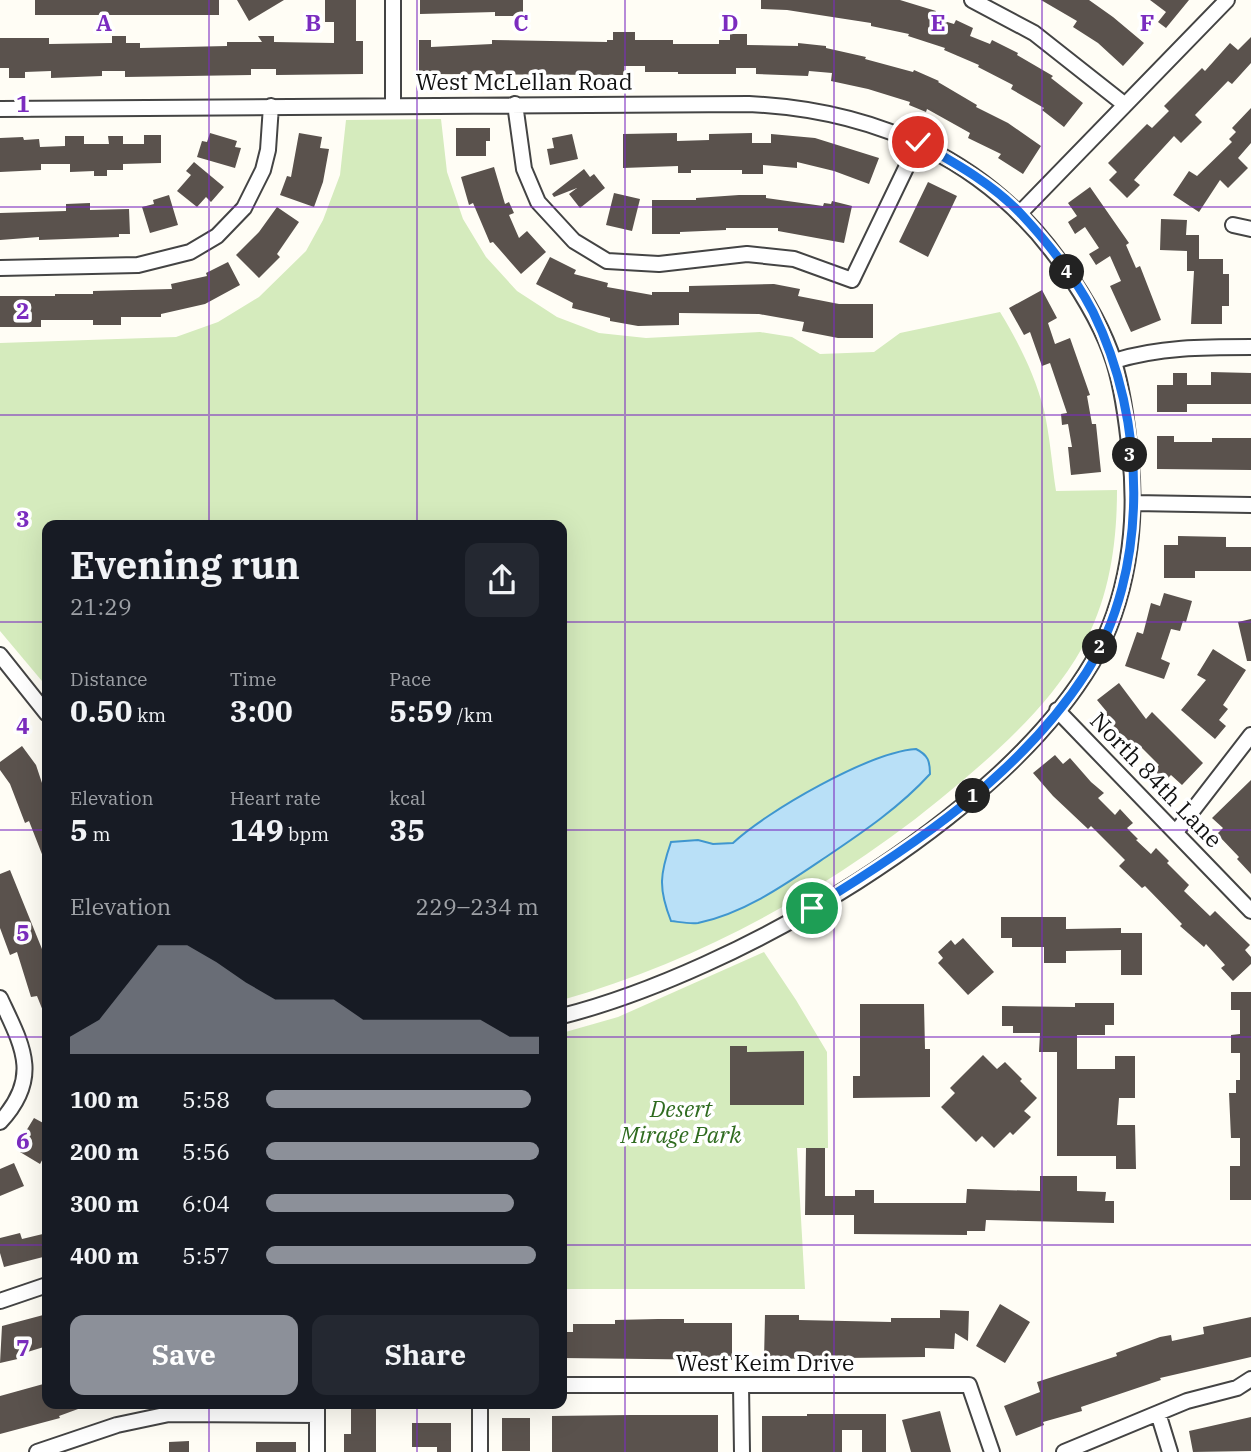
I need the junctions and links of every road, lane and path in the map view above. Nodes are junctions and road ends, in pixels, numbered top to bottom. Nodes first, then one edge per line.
1 (393, 0) edge
2 (972, 0) edge
3 (1227, 0) edge
4 (515, 104) junction
5 (1124, 104) junction
6 (393, 105) junction
7 (271, 106) junction
8 (0, 109) edge
9 (918, 142) junction
10 (1020, 213) junction
11 (1233, 225) dead end
12 (1251, 229) edge
13 (0, 268) edge
14 (1251, 347) edge
15 (1114, 361) junction
16 (1133, 503) junction
17 (1251, 505) edge
18 (0, 655) edge
19 (42, 708) edge
20 (1058, 710) junction
21 (1251, 735) edge
22 (1176, 832) junction
23 (1251, 912) edge
24 (0, 998) edge
25 (567, 1014) edge
26 (0, 1122) edge
27 (42, 1287) edge
28 (0, 1301) edge
29 (1251, 1379) edge
30 (567, 1385) edge
31 (741, 1385) junction
32 (1237, 1388) junction
33 (1251, 1394) edge
34 (317, 1409) edge
35 (480, 1409) edge
36 (1158, 1413) junction
37 (37, 1452) edge
38 (317, 1452) edge
39 (480, 1452) edge
40 (741, 1452) edge
41 (992, 1452) edge
42 (1063, 1452) edge
43 (1170, 1452) edge

1 - 6 street
2 - 5 street
3 - 5 street
4 - 6 street, West McLellan Road
4 - 9 street, West McLellan Road
4 - 9 street
5 - 10 street
6 - 7 street, West McLellan Road
7 - 8 street, West McLellan Road
7 - 13 street
9 - 10 street, West McLellan Road
10 - 15 street, West McLellan Road
11 - 12 street
14 - 15 street
15 - 16 street, West McLellan Road
16 - 17 street
16 - 20 street, West McLellan Road
18 - 19 street
20 - 22 street, North 84th Lane
20 - 25 street, West McLellan Road
21 - 22 street
22 - 23 street, North 84th Lane
24 - 26 street
27 - 28 street
29 - 32 street
30 - 31 street, West Keim Drive
31 - 40 street
31 - 41 street, West Keim Drive
32 - 33 street
32 - 36 street
34 - 37 street
34 - 38 street
35 - 39 street
36 - 42 street
36 - 43 street

